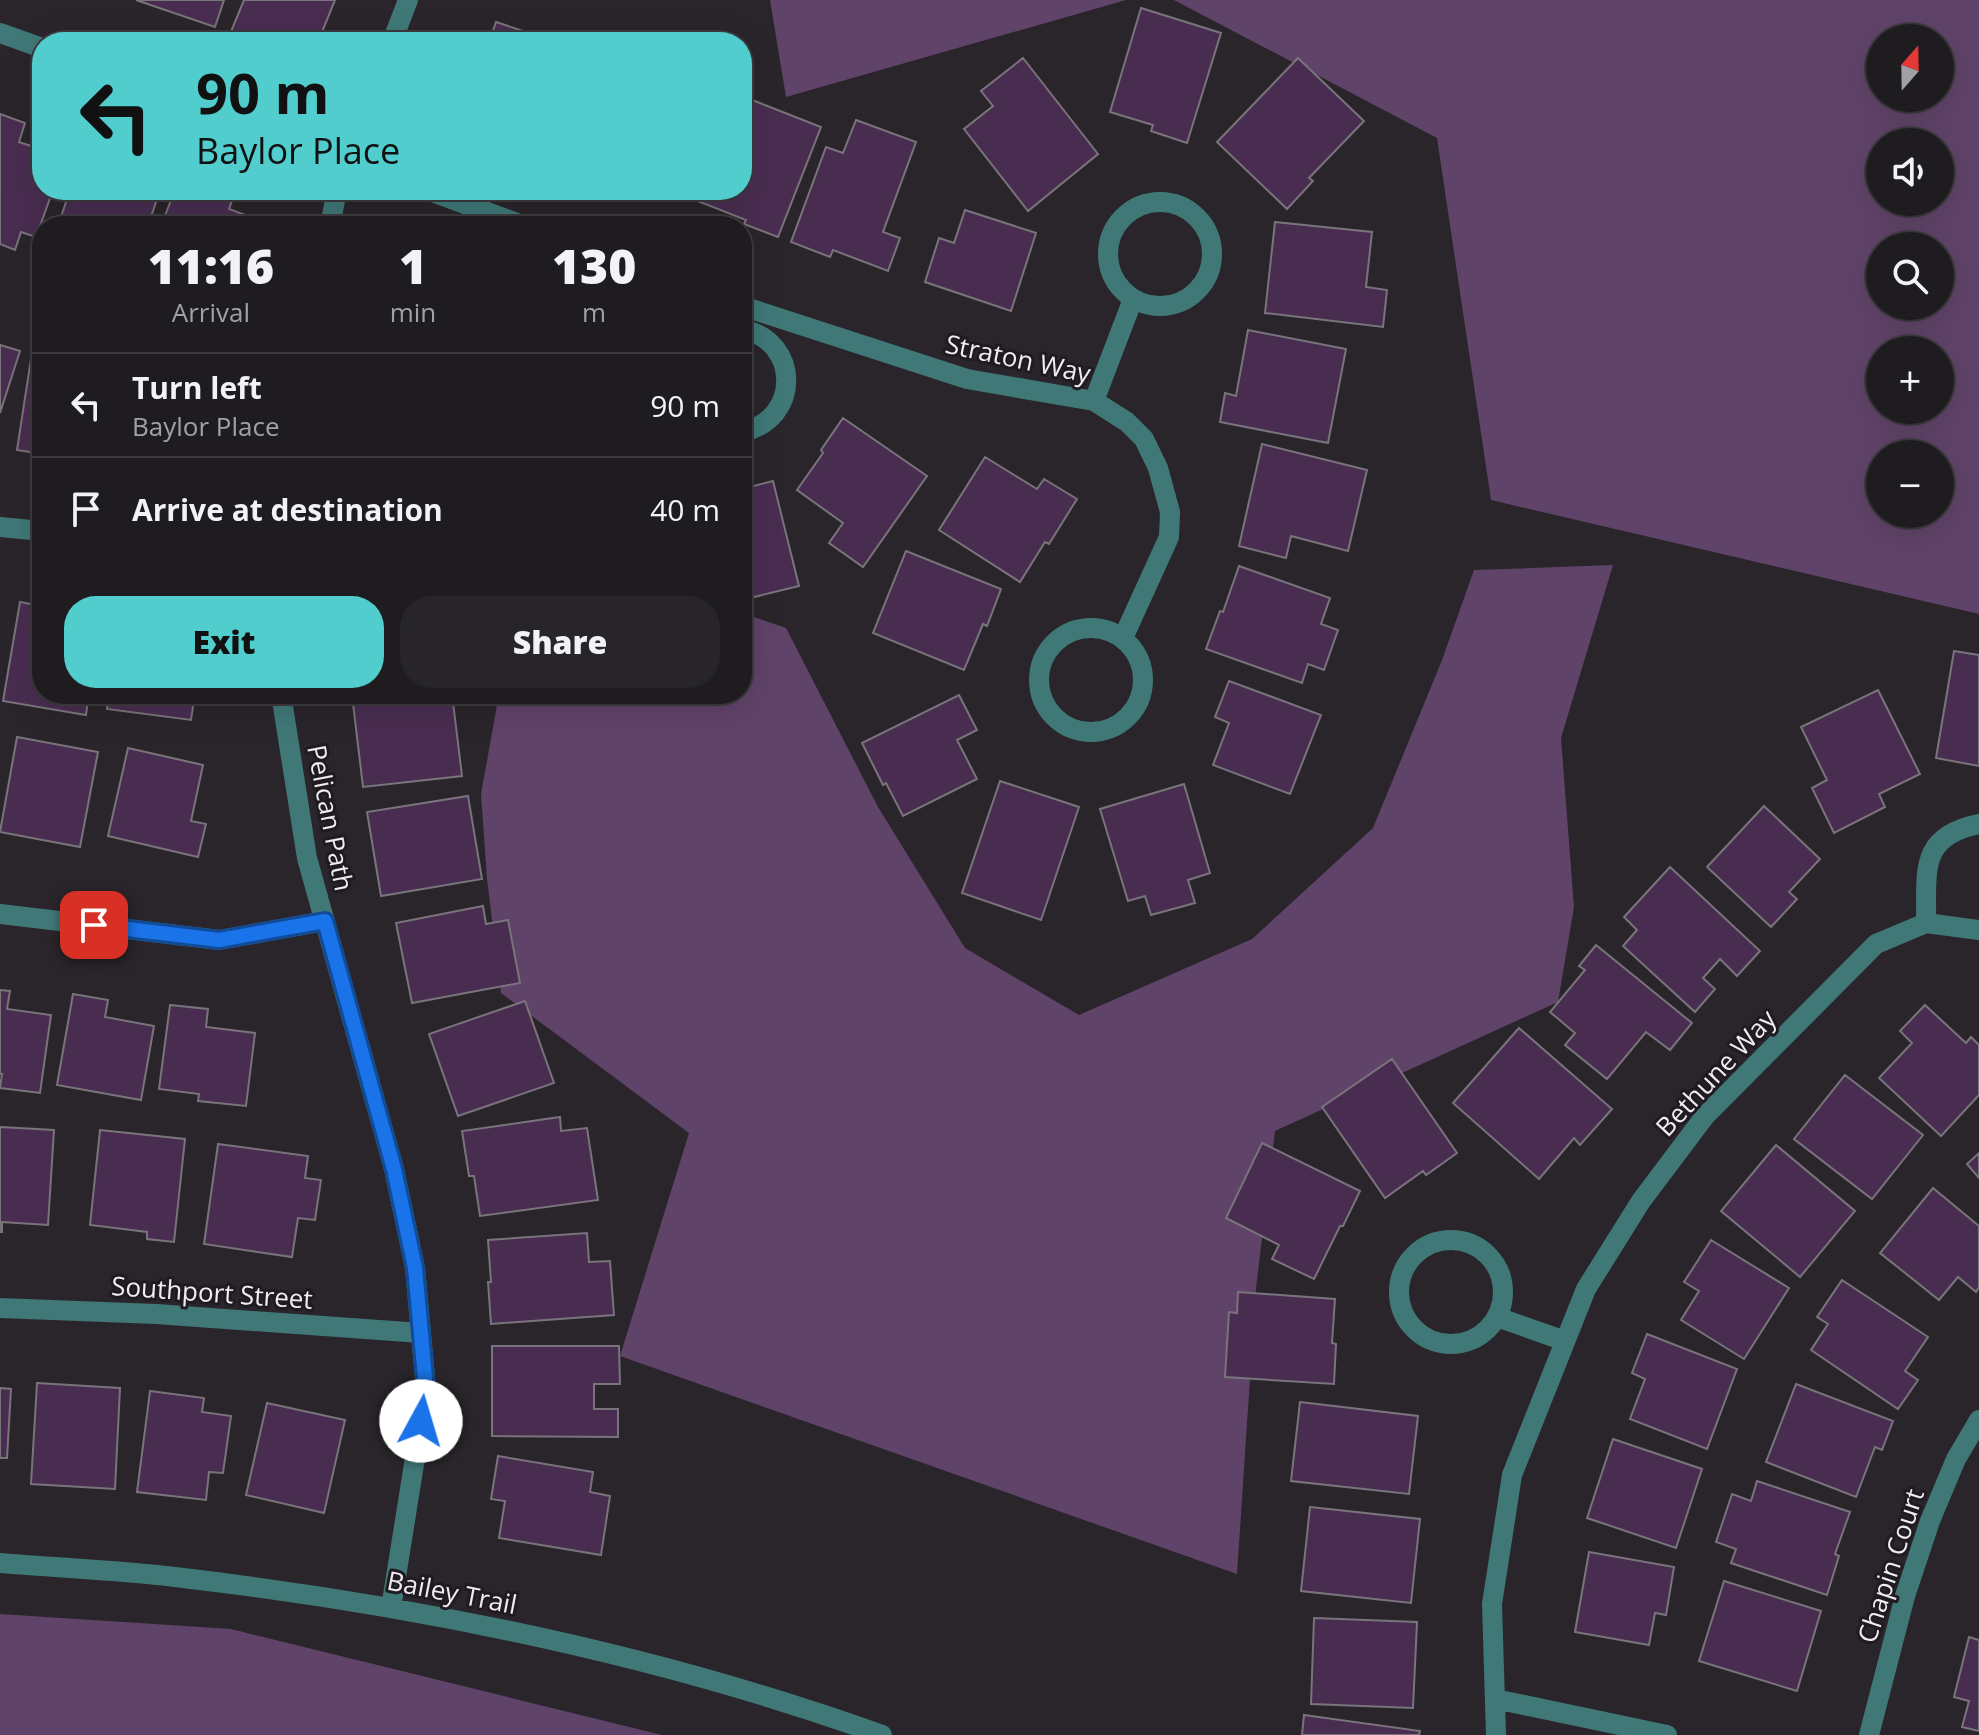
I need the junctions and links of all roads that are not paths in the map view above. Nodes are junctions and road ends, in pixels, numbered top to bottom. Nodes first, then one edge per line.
1 (408, 0) edge
2 (396, 32) edge
3 (0, 33) edge
4 (32, 44) edge
5 (454, 200) edge
6 (498, 216) edge
7 (1133, 299) junction
8 (752, 321) edge
9 (752, 323) edge
10 (1094, 401) junction
11 (752, 429) edge
12 (0, 527) edge
13 (32, 530) edge
14 (1123, 638) junction
15 (283, 704) edge
16 (1979, 824) edge
17 (0, 914) edge
18 (325, 921) junction
19 (1926, 923) junction
20 (1979, 930) edge
21 (0, 1308) edge
22 (1497, 1317) junction
23 (421, 1333) junction
24 (1565, 1341) junction
25 (1979, 1420) edge
26 (0, 1563) edge
27 (391, 1608) junction
28 (1495, 1699) junction
29 (882, 1735) edge
30 (1496, 1735) edge
31 (1667, 1735) edge
32 (1869, 1735) edge

1 - 2 street
3 - 4 street
5 - 6 street
7 - 7 street
7 - 10 street
8 - 10 street, Straton Way
9 - 11 street, Straton Way
10 - 14 street, Straton Way
12 - 13 street
14 - 14 street
15 - 18 street, Pelican Path
16 - 19 street
17 - 18 street
18 - 23 street, Pelican Path
19 - 20 street
19 - 24 street, Bethune Way
21 - 23 street, Southport Street
22 - 22 street
22 - 24 street
23 - 27 street, Pelican Path
24 - 28 street, Bethune Way
25 - 32 street, Chapin Court
26 - 27 street, Bailey Trail
27 - 29 street, Bailey Trail
28 - 30 street, Bethune Way
28 - 31 street

